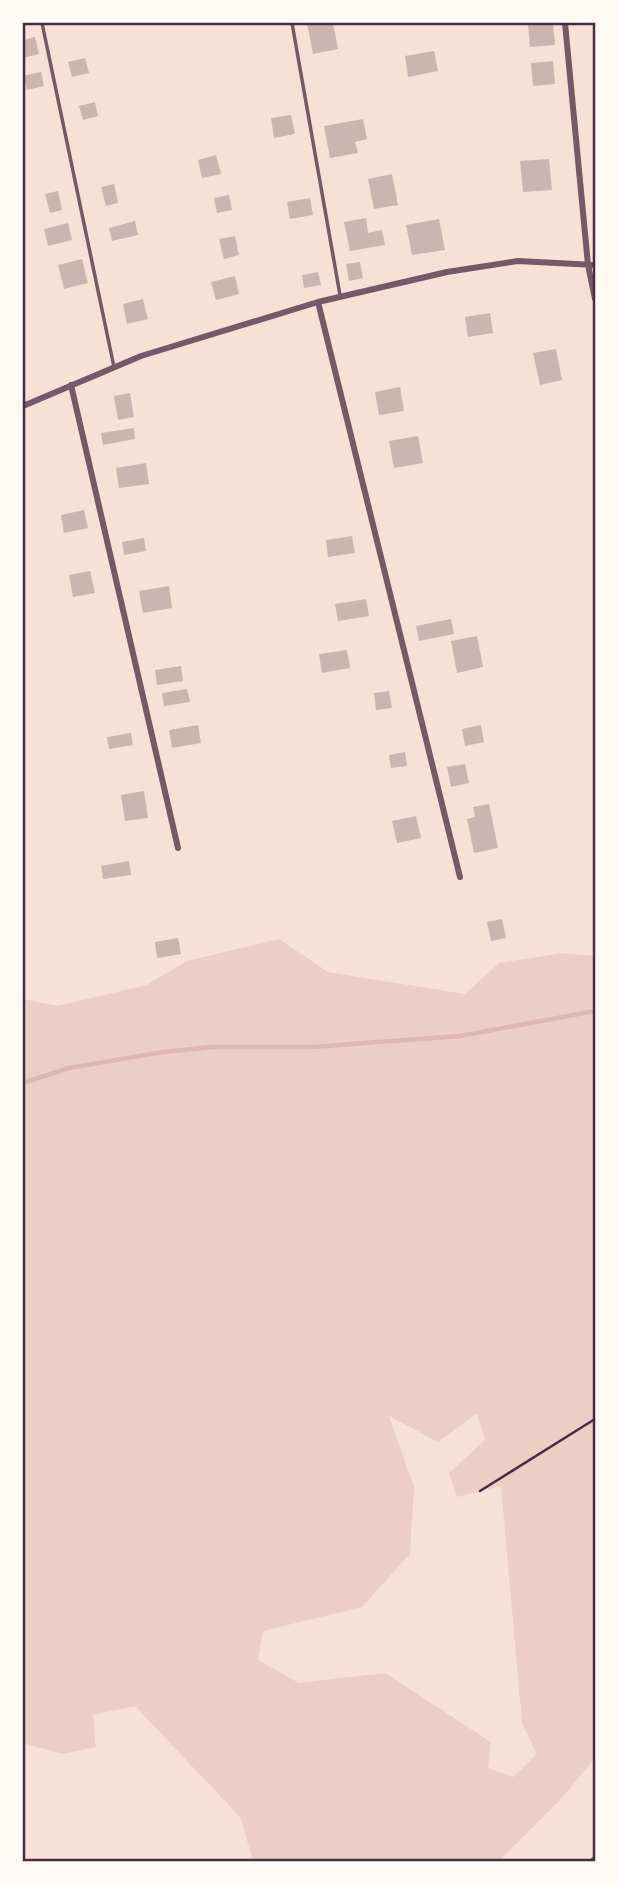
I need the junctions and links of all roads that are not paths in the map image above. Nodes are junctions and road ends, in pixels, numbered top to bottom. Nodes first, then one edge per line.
1 (42, 23) edge
2 (292, 23) edge
3 (565, 23) edge
4 (591, 265) edge
5 (340, 297) junction
6 (595, 299) edge
7 (318, 302) junction
8 (114, 367) junction
9 (72, 385) junction
10 (23, 406) edge
11 (178, 848) dead end
12 (460, 877) dead end

1 - 8 lane
2 - 5 lane
3 - 4 street
4 - 5 street
4 - 6 street
5 - 7 street
7 - 8 street
7 - 12 street
8 - 9 street
9 - 10 street
9 - 11 street

